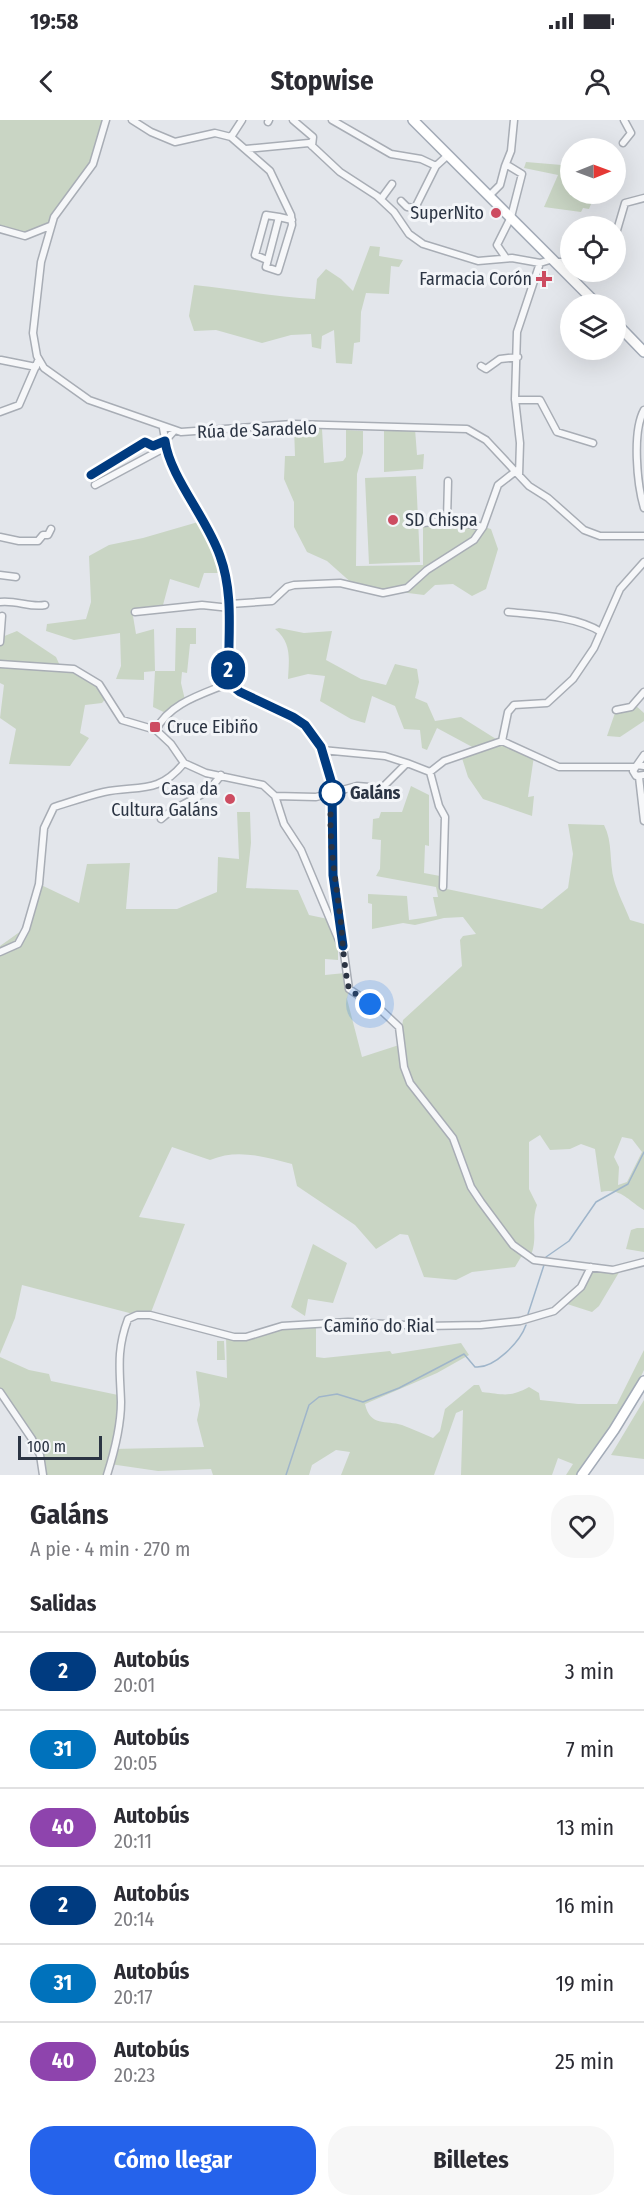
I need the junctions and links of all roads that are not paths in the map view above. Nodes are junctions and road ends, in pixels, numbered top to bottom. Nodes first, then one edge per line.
1 (106, 120) edge
2 (132, 120) edge
3 (242, 120) edge
4 (293, 120) edge
5 (332, 120) edge
6 (413, 120) edge
7 (514, 120) edge
8 (624, 120) edge
9 (231, 137) junction
10 (626, 140) edge
11 (312, 146) junction
12 (246, 149) junction
13 (448, 155) junction
14 (436, 166) junction
15 (505, 166) junction
16 (392, 184) dead end
17 (489, 196) junction
18 (644, 198) edge
19 (381, 200) junction
20 (401, 201) dead end
21 (622, 216) edge
22 (279, 217) junction
23 (511, 217) junction
24 (292, 220) junction
25 (50, 226) junction
26 (0, 229) edge
27 (506, 258) junction
28 (267, 260) junction
29 (554, 261) junction
30 (560, 261) edge
31 (540, 263) junction
32 (587, 294) edge
33 (626, 333) edge
34 (644, 352) edge
35 (518, 357) junction
36 (1, 360) edge
37 (37, 364) junction
38 (481, 366) dead end
39 (515, 400) junction
40 (644, 410) edge
41 (0, 412) edge
42 (163, 428) junction
43 (174, 431) junction
44 (593, 443) dead end
45 (165, 444) junction
46 (517, 473) junction
47 (91, 475) dead end
48 (448, 481) dead end
49 (95, 485) dead end
50 (644, 508) edge
51 (447, 520) junction
52 (423, 523) dead end
53 (483, 527) junction
54 (51, 529) dead end
55 (643, 536) edge
56 (0, 537) edge
57 (644, 562) edge
58 (0, 575) edge
59 (16, 577) dead end
60 (0, 602) edge
61 (45, 605) dead end
62 (230, 606) junction
63 (135, 612) dead end
64 (508, 612) dead end
65 (2, 616) dead end
66 (601, 632) junction
67 (0, 642) edge
68 (0, 664) edge
69 (229, 683) junction
70 (644, 692) edge
71 (616, 710) dead end
72 (156, 730) junction
73 (502, 741) junction
74 (322, 750) junction
75 (644, 755) edge
76 (184, 763) junction
77 (407, 764) junction
78 (638, 766) edge
79 (619, 768) junction
80 (430, 772) junction
81 (221, 775) junction
82 (639, 776) edge
83 (332, 793) junction
84 (275, 796) junction
85 (161, 819) dead end
86 (644, 821) edge
87 (443, 888) dead end
88 (341, 923) junction
89 (333, 924) junction
90 (343, 946) junction
91 (0, 952) edge
92 (644, 1262) edge
93 (591, 1267) junction
94 (644, 1381) edge
95 (0, 1392) edge
96 (43, 1475) edge
97 (107, 1475) edge
98 (582, 1475) edge

1 - 25 street
2 - 9 street
3 - 9 street
4 - 11 street
5 - 14 street
6 - 13 main road
7 - 15 street
8 - 10 street
9 - 12 street
11 - 12 street
11 - 19 street
12 - 24 street
13 - 14 street
13 - 17 main road
14 - 20 street
15 - 17 street
15 - 23 street
16 - 19 street
17 - 23 main road
18 - 21 street
19 - 27 street
22 - 24 street
22 - 28 street
22 - 28 street
23 - 27 street
23 - 29 main road
24 - 28 street
25 - 26 street
25 - 37 street
27 - 31 street
29 - 30 street
29 - 31 street
29 - 32 main road
31 - 35 street
33 - 34 main road
35 - 38 street
35 - 39 street
36 - 37 street
37 - 41 street
37 - 42 street, Rúa de Saradelo
39 - 44 street
39 - 46 street
40 - 50 street
42 - 43 street, Rúa de Saradelo
42 - 45 street
43 - 45 street
43 - 46 street, Rúa de Saradelo
45 - 47 street
45 - 49 street
45 - 62 street
46 - 53 street
46 - 55 street, Rúa de Saradelo
48 - 51 street
51 - 52 street
51 - 53 street
53 - 62 street
54 - 56 street
57 - 66 street
58 - 59 street
60 - 61 street
62 - 63 street
62 - 69 street
64 - 66 street
65 - 67 street
66 - 73 street
68 - 72 street
69 - 72 street
69 - 74 street
70 - 71 street
72 - 76 street
73 - 79 street
73 - 80 street
74 - 77 street
74 - 83 street
75 - 78 street
76 - 81 street
76 - 91 street
77 - 80 street
77 - 83 street
78 - 79 street
78 - 82 street
79 - 82 street
80 - 87 street
81 - 84 street
81 - 85 street
82 - 86 street
83 - 84 street
83 - 88 street
84 - 89 street
88 - 89 street
88 - 90 street
89 - 90 street
90 - 93 street
92 - 93 street
93 - 97 street, Camiño do Rial
94 - 98 main road
95 - 96 street

